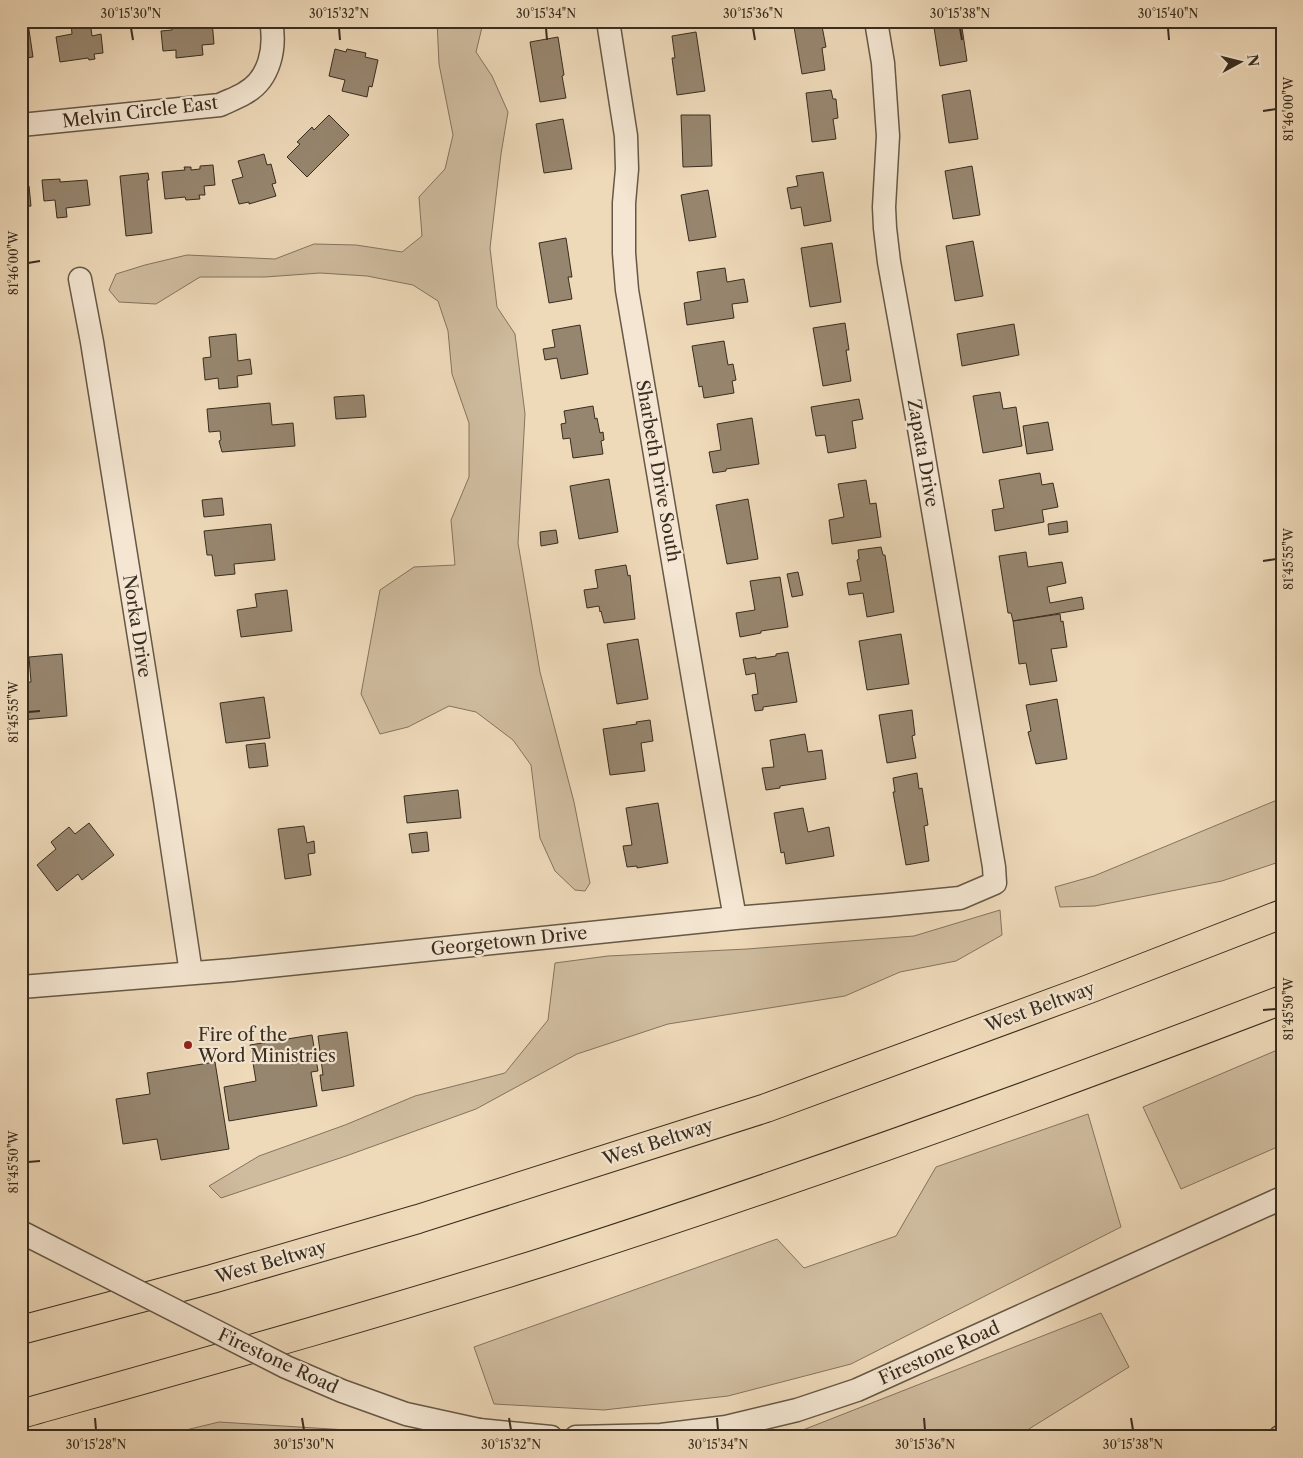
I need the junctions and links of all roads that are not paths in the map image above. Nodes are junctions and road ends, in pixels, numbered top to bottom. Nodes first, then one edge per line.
1 (271, 21) edge
2 (608, 21) edge
3 (876, 21) edge
4 (21, 125) edge
5 (80, 279) dead end
6 (995, 883) joint
7 (1282, 914) edge
8 (734, 918) junction
9 (191, 973) junction
10 (21, 987) edge
11 (1282, 1000) edge
12 (1282, 1198) edge
13 (21, 1232) edge
14 (21, 1330) edge
15 (21, 1414) edge
16 (552, 1437) edge
17 (576, 1437) edge

1 - 4 street, Melvin Circle East
2 - 8 street, Sharbeth Drive South
3 - 6 street, Zapata Drive
5 - 9 street, Norka Drive
6 - 8 street, Georgetown Drive
7 - 14 highway, West Beltway
8 - 9 street, Georgetown Drive
9 - 10 street, Georgetown Drive
11 - 15 highway
12 - 17 street, Firestone Road
13 - 16 street, Firestone Road, bridge

